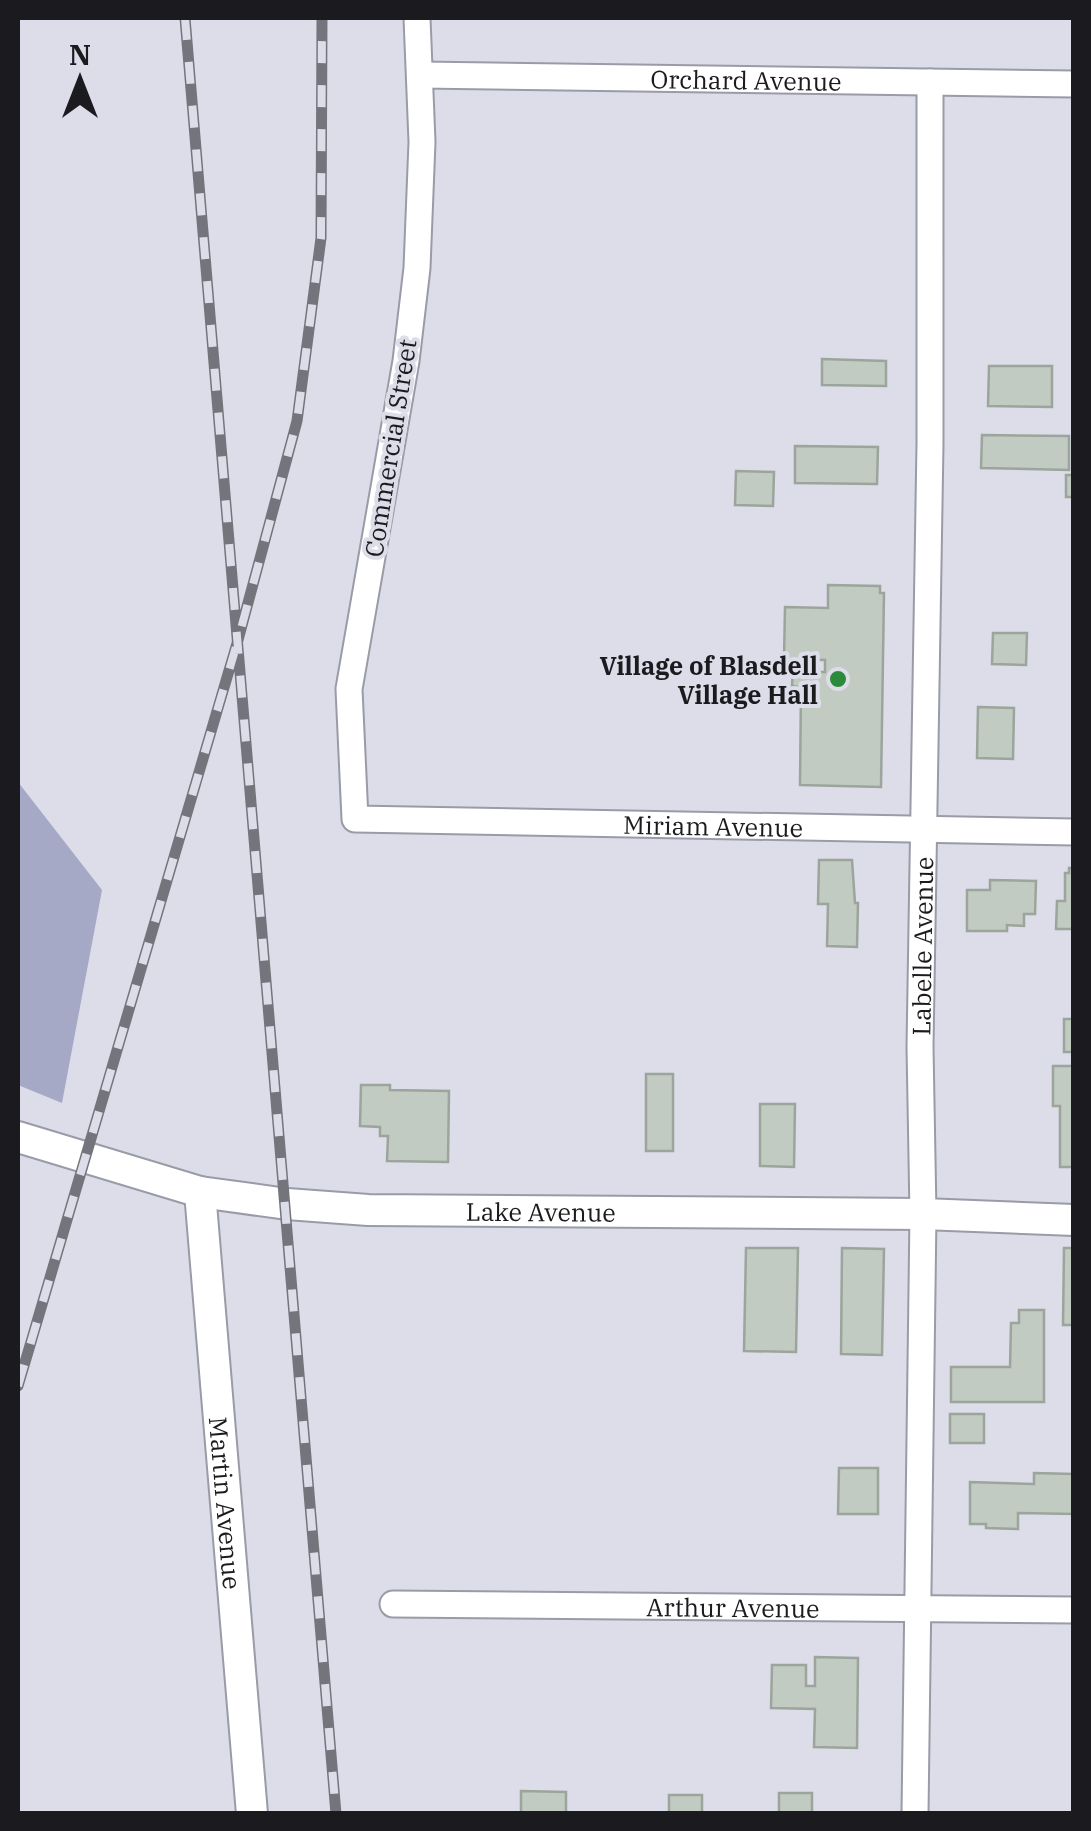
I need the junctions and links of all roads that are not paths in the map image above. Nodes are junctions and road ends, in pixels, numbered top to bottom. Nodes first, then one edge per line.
1 (417, 18) edge
2 (420, 75) junction
3 (930, 82) junction
4 (1074, 84) edge
5 (355, 819) joint
6 (924, 830) junction
7 (1074, 832) edge
8 (18, 1137) edge
9 (200, 1192) junction
10 (923, 1214) junction
11 (1074, 1220) edge
12 (393, 1604) dead end
13 (916, 1609) junction
14 (1074, 1610) edge
15 (252, 1814) edge
16 (915, 1814) edge

1 - 2 street, Commercial Street
2 - 3 street, Orchard Avenue
2 - 5 street, Commercial Street
3 - 4 street, Orchard Avenue
3 - 6 street, Labelle Avenue
5 - 6 street, Miriam Avenue
6 - 7 street, Miriam Avenue
6 - 10 street, Labelle Avenue
8 - 9 street, Lake Avenue
9 - 10 street, Lake Avenue
9 - 15 street, Martin Avenue
10 - 11 street, Lake Avenue
10 - 13 street, Labelle Avenue
12 - 13 street, Arthur Avenue
13 - 14 street, Arthur Avenue
13 - 16 street, Labelle Avenue

